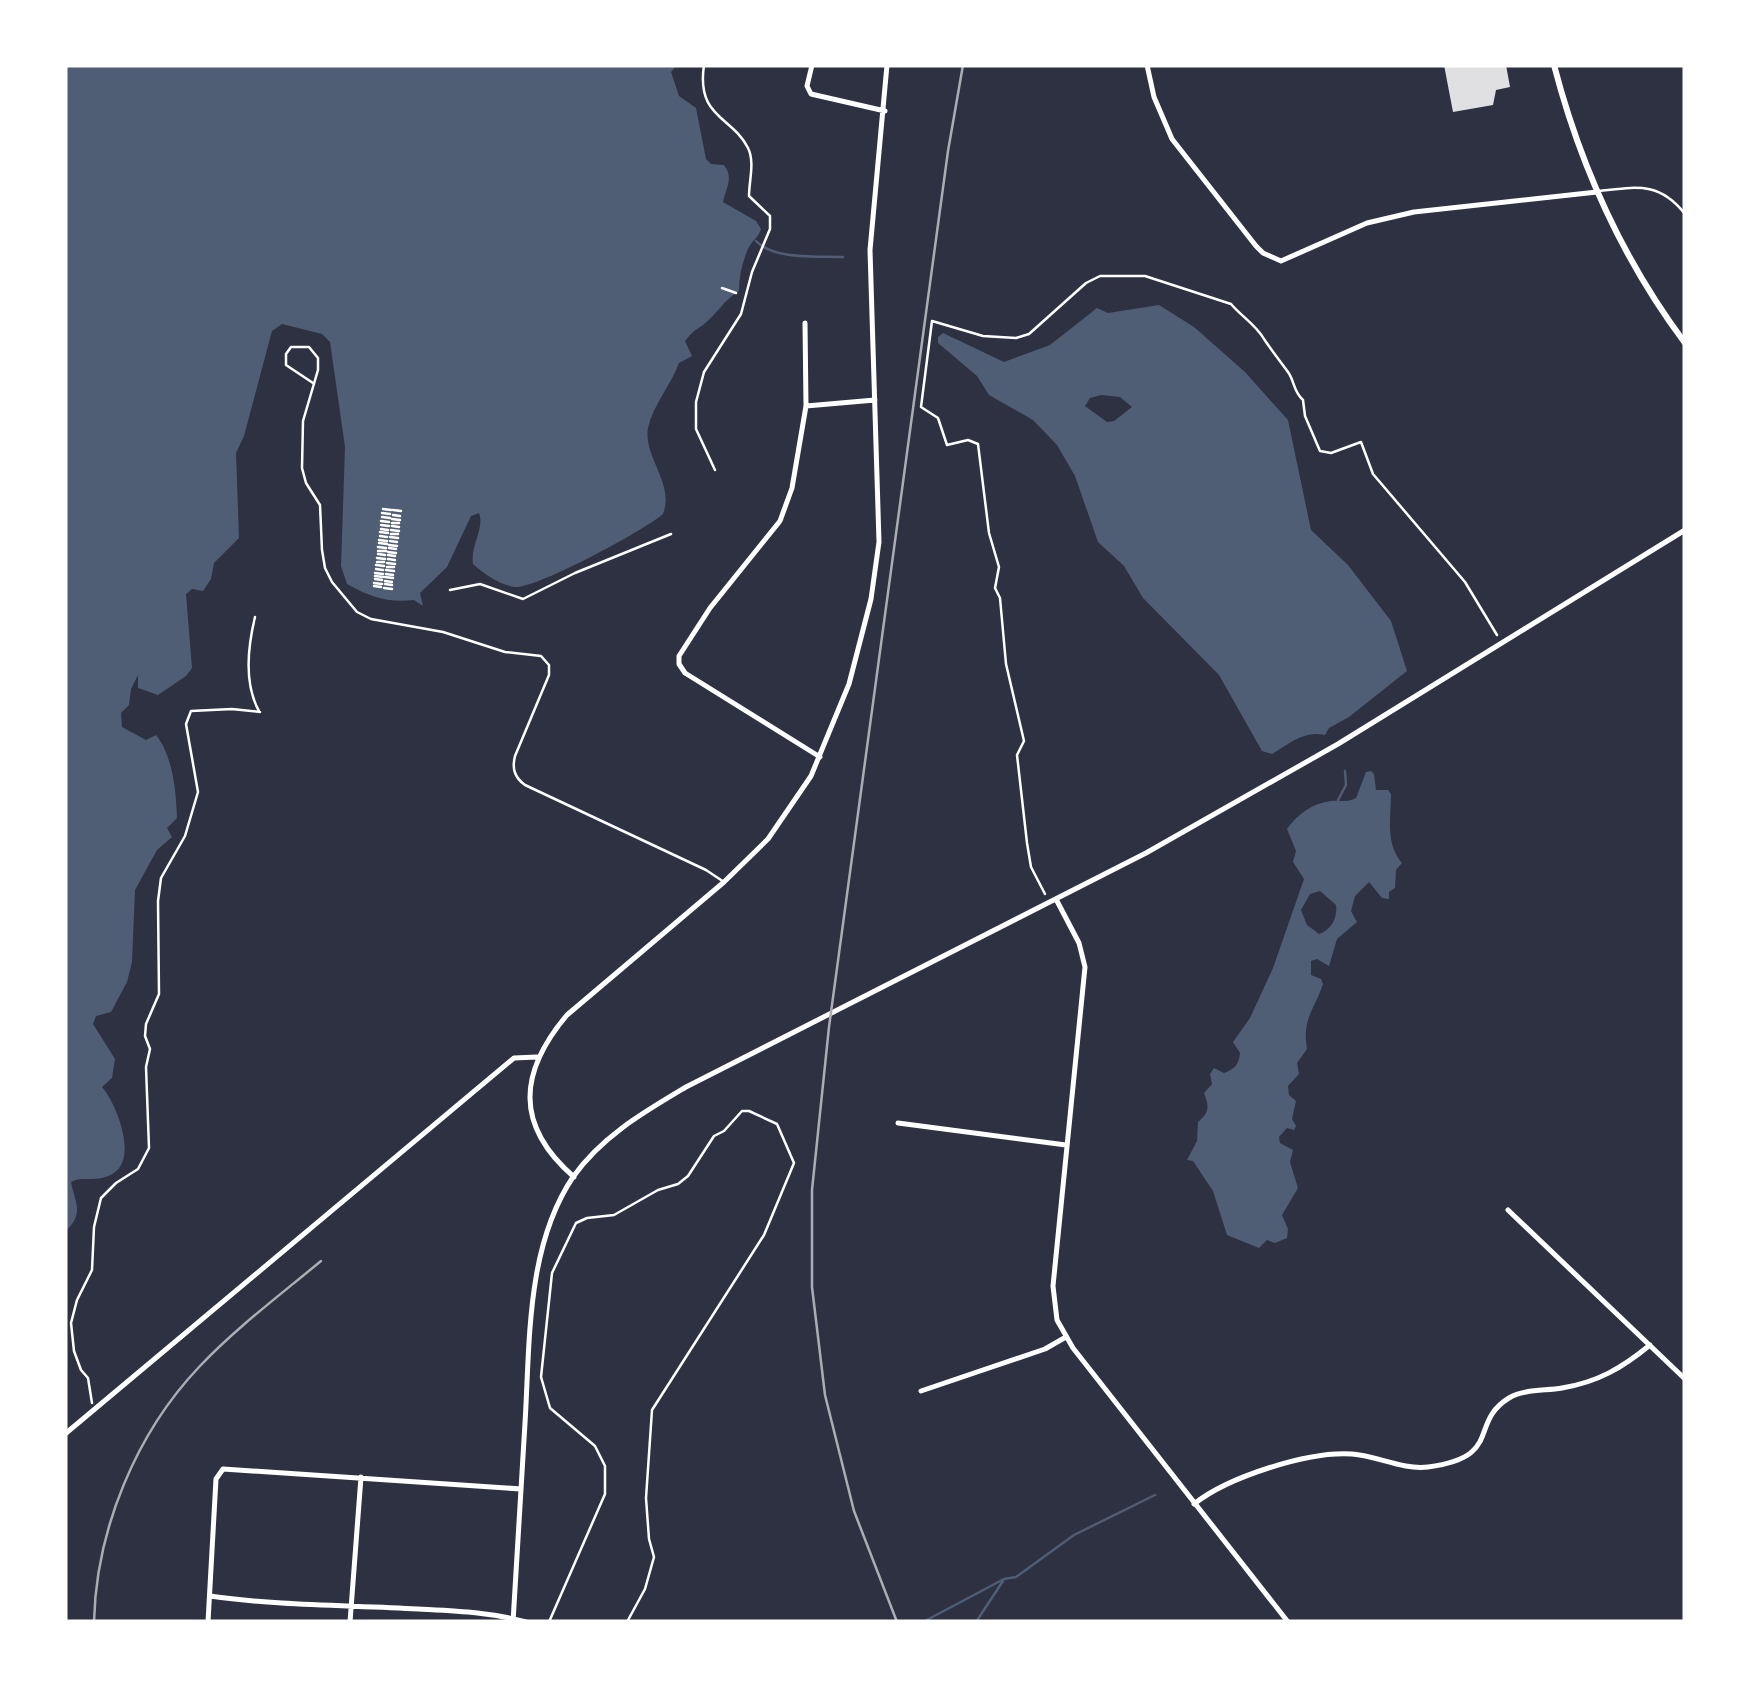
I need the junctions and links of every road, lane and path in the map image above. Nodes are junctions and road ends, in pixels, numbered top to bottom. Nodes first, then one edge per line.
1 (704, 65) edge
2 (812, 65) edge
3 (887, 65) edge
4 (1148, 65) edge
5 (1554, 65) edge
6 (885, 111) junction
7 (1597, 192) junction
8 (1685, 214) edge
9 (722, 288) dead end
10 (736, 293) dead end
11 (805, 322) dead end
12 (1685, 343) edge
13 (313, 383) junction
14 (876, 400) junction
15 (806, 406) junction
16 (715, 470) dead end
17 (1685, 530) edge
18 (671, 534) dead end
19 (378, 549) junction
20 (387, 550) junction
21 (396, 551) junction
22 (450, 590) dead end
23 (255, 617) dead end
24 (1503, 642) junction
25 (820, 757) junction
26 (724, 882) junction
27 (1040, 887) dead end
28 (1057, 901) junction
29 (536, 1057) junction
30 (898, 1123) dead end
31 (1066, 1145) junction
32 (574, 1177) junction
33 (1508, 1210) dead end
34 (1066, 1338) junction
35 (1650, 1345) junction
36 (1685, 1379) edge
37 (921, 1391) dead end
38 (92, 1408) junction
39 (65, 1434) edge
40 (361, 1477) junction
41 (521, 1489) junction
42 (1194, 1504) junction
43 (210, 1596) junction
44 (351, 1606) junction
45 (513, 1620) edge
46 (208, 1622) edge
47 (350, 1622) edge
48 (526, 1622) edge
49 (549, 1622) edge
50 (627, 1622) edge
51 (1288, 1622) edge

1 - 16 path
2 - 6 street
3 - 6 street
4 - 7 street
5 - 7 main road
6 - 14 street
7 - 8 lane
7 - 12 main road
9 - 10 path
11 - 15 street
13 - 13 lane
13 - 26 lane
14 - 15 street
14 - 25 street
15 - 25 street
17 - 24 street
18 - 22 path
19 - 20 path
19 - 20 path
19 - 20 path
19 - 20 path
19 - 20 path
19 - 20 path
19 - 20 path
19 - 20 path
20 - 21 path
20 - 21 path
20 - 21 path
20 - 21 path
20 - 21 path
20 - 21 path
20 - 21 path
20 - 21 path
23 - 38 path
24 - 27 path
24 - 28 street
25 - 26 street
26 - 29 street
28 - 31 street
28 - 32 street
29 - 32 street
29 - 38 street
30 - 31 street
31 - 34 street
32 - 41 street
33 - 35 street
34 - 37 street
34 - 42 street
35 - 36 street
35 - 42 street
38 - 39 street
40 - 41 street
40 - 43 street
40 - 44 street
41 - 45 street
42 - 51 street
43 - 44 street
43 - 46 street
44 - 45 street
44 - 47 street
45 - 48 street
49 - 50 path

